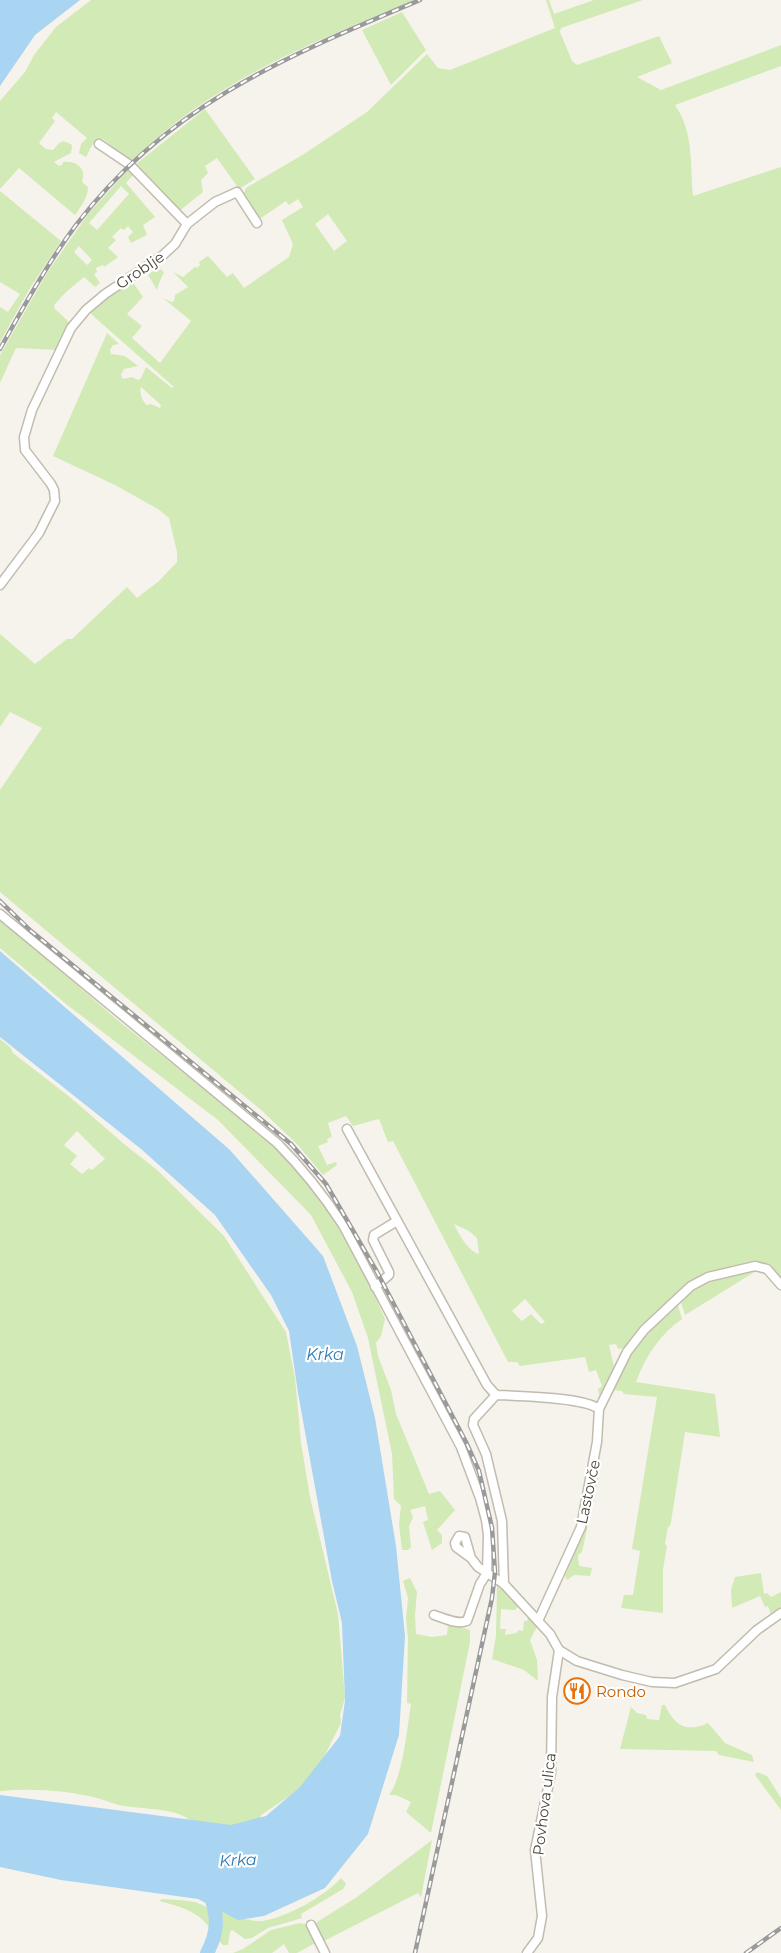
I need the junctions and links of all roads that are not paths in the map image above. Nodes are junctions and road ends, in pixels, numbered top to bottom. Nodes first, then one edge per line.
1 (99, 144) dead end
2 (257, 223) dead end
3 (187, 224) junction
4 (0, 585) edge
5 (0, 914) edge
6 (347, 1129) dead end
7 (397, 1221) junction
8 (781, 1285) edge
9 (375, 1287) junction
10 (496, 1395) junction
11 (599, 1409) junction
12 (471, 1558) dead end
13 (487, 1573) junction
14 (504, 1584) junction
15 (781, 1612) edge
16 (434, 1615) dead end
17 (538, 1621) junction
18 (559, 1650) junction
19 (311, 1925) dead end
20 (325, 1953) edge
21 (526, 1953) edge

1 - 3 street
2 - 3 street, Groblje
3 - 4 street, Groblje
5 - 9 street
6 - 7 street
7 - 9 street
7 - 10 street
8 - 11 street
9 - 13 street
10 - 11 street
10 - 14 street
11 - 17 street, Lastovče
12 - 13 street
13 - 14 street
13 - 16 street
14 - 17 street
15 - 18 street
17 - 18 street
18 - 21 street, Povhova ulica
19 - 20 street

